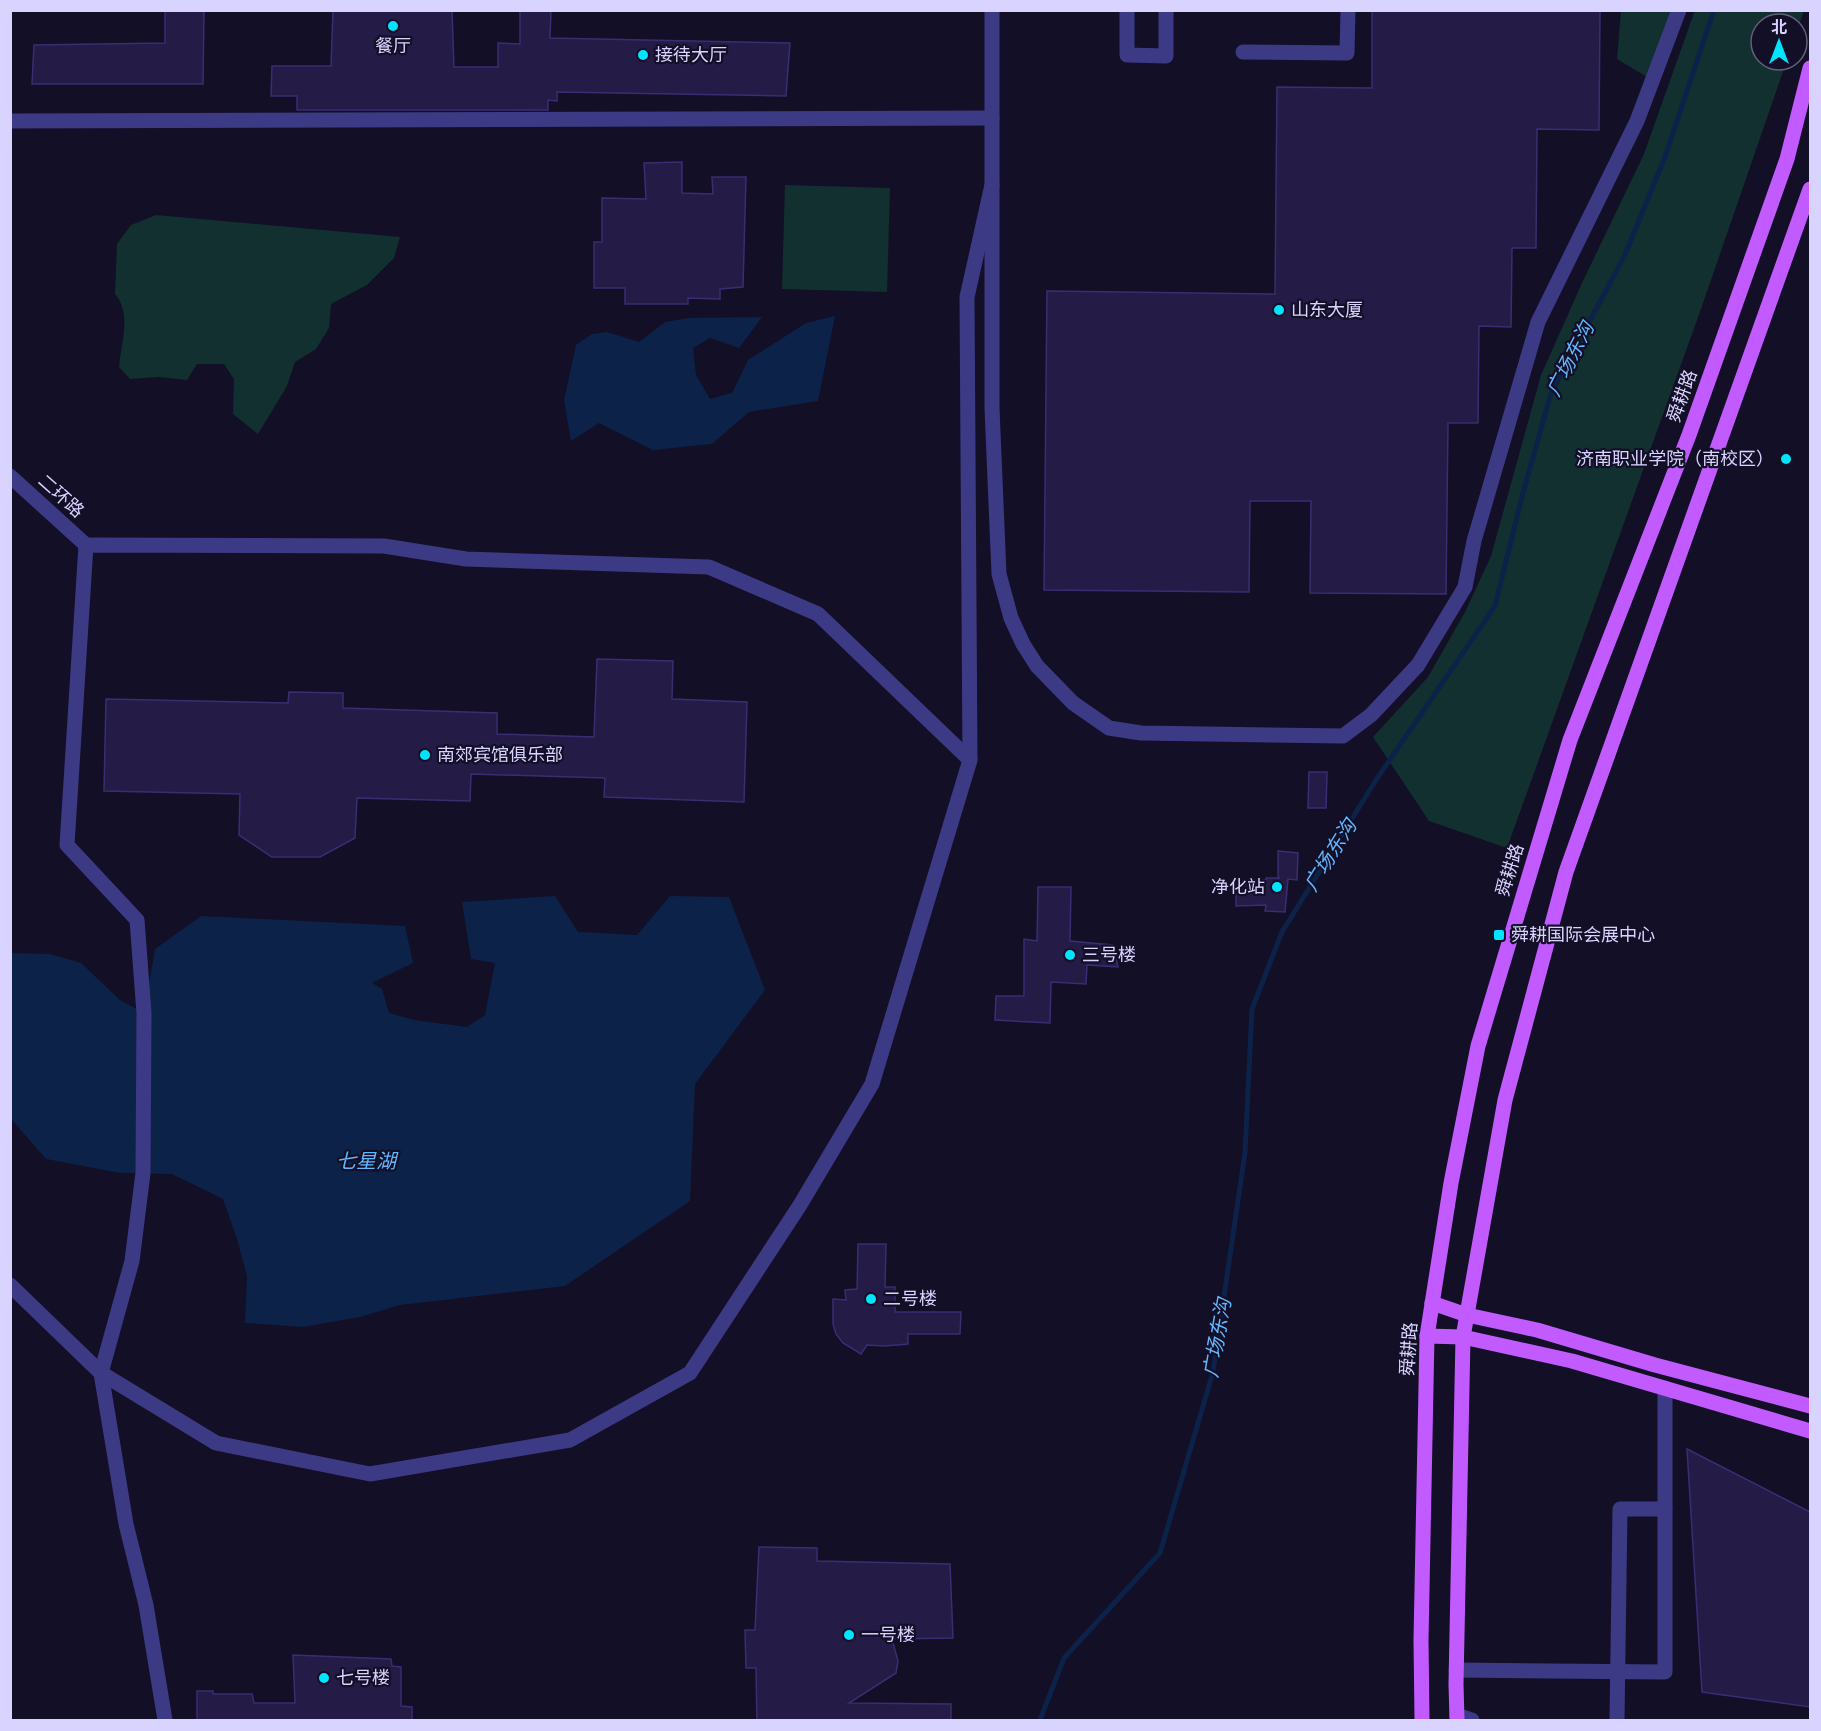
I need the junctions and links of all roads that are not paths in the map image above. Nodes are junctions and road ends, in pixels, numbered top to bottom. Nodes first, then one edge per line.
1 (992, 10) edge
2 (1127, 10) edge
3 (1166, 10) edge
4 (1348, 10) edge
5 (1679, 10) edge
6 (1243, 51) dead end
7 (1810, 68) edge
8 (992, 118) junction
9 (10, 121) edge
10 (992, 185) junction
11 (1810, 189) edge
12 (10, 476) edge
13 (86, 545) junction
14 (970, 760) junction
15 (10, 1286) edge
16 (1432, 1303) junction
17 (1467, 1315) junction
18 (1427, 1336) junction
19 (1463, 1337) junction
20 (101, 1373) junction
21 (1665, 1388) junction
22 (1810, 1406) edge
23 (1810, 1431) edge
24 (1665, 1509) junction
25 (1456, 1670) junction
26 (1617, 1671) junction
27 (1457, 1718) edge
28 (165, 1720) edge
29 (1422, 1720) edge
30 (1472, 1720) edge
31 (1617, 1720) edge

1 - 8 street
2 - 3 street
4 - 6 street
5 - 10 street
7 - 16 main road, 舜耕路
8 - 9 street
8 - 10 street
10 - 14 street
11 - 17 main road
12 - 13 street, 二环路
13 - 14 street
13 - 20 street
14 - 20 street
15 - 20 street
16 - 17 main road
16 - 18 main road, 舜耕路
17 - 19 main road
17 - 22 main road
18 - 19 main road
18 - 29 main road, 舜耕路
19 - 21 main road
19 - 25 main road
20 - 28 street
21 - 23 main road
21 - 24 street
24 - 26 street
24 - 26 street
25 - 26 street
25 - 27 main road
26 - 31 street
27 - 30 street

